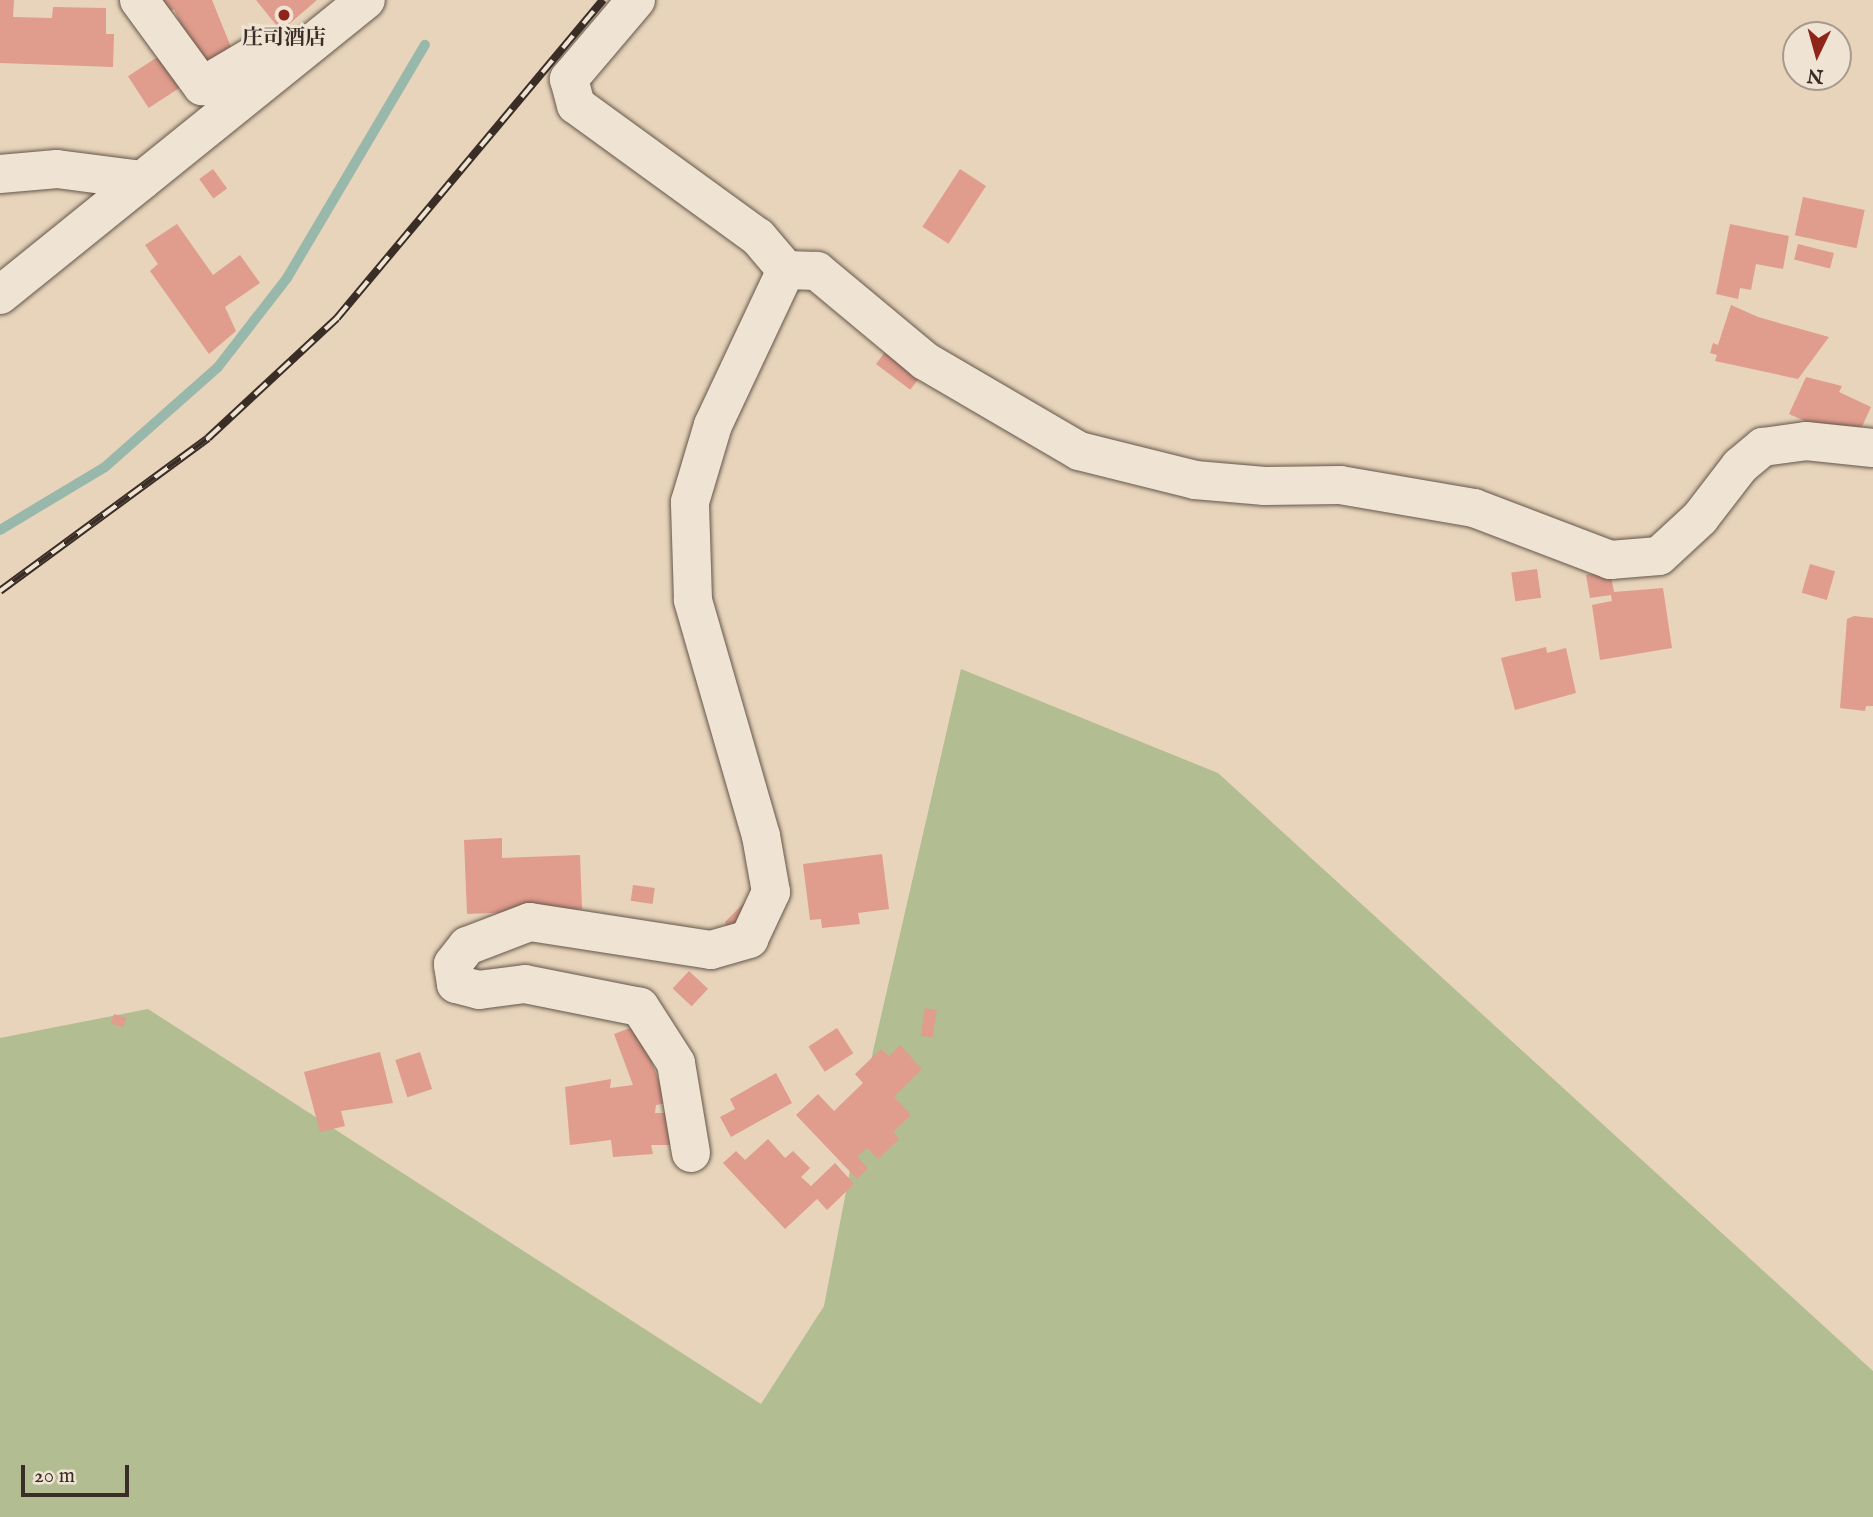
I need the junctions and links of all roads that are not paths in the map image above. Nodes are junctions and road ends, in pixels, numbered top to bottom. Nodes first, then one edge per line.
1 (139, 0) edge
2 (366, 0) edge
3 (636, 0) edge
4 (274, 73) junction
5 (0, 174) edge
6 (142, 180) junction
7 (786, 270) junction
8 (0, 295) edge
9 (1873, 448) edge
10 (691, 1153) dead end

1 - 4 street
2 - 4 street
3 - 7 street
4 - 6 street
5 - 6 street
6 - 8 street
7 - 9 street
7 - 10 street

